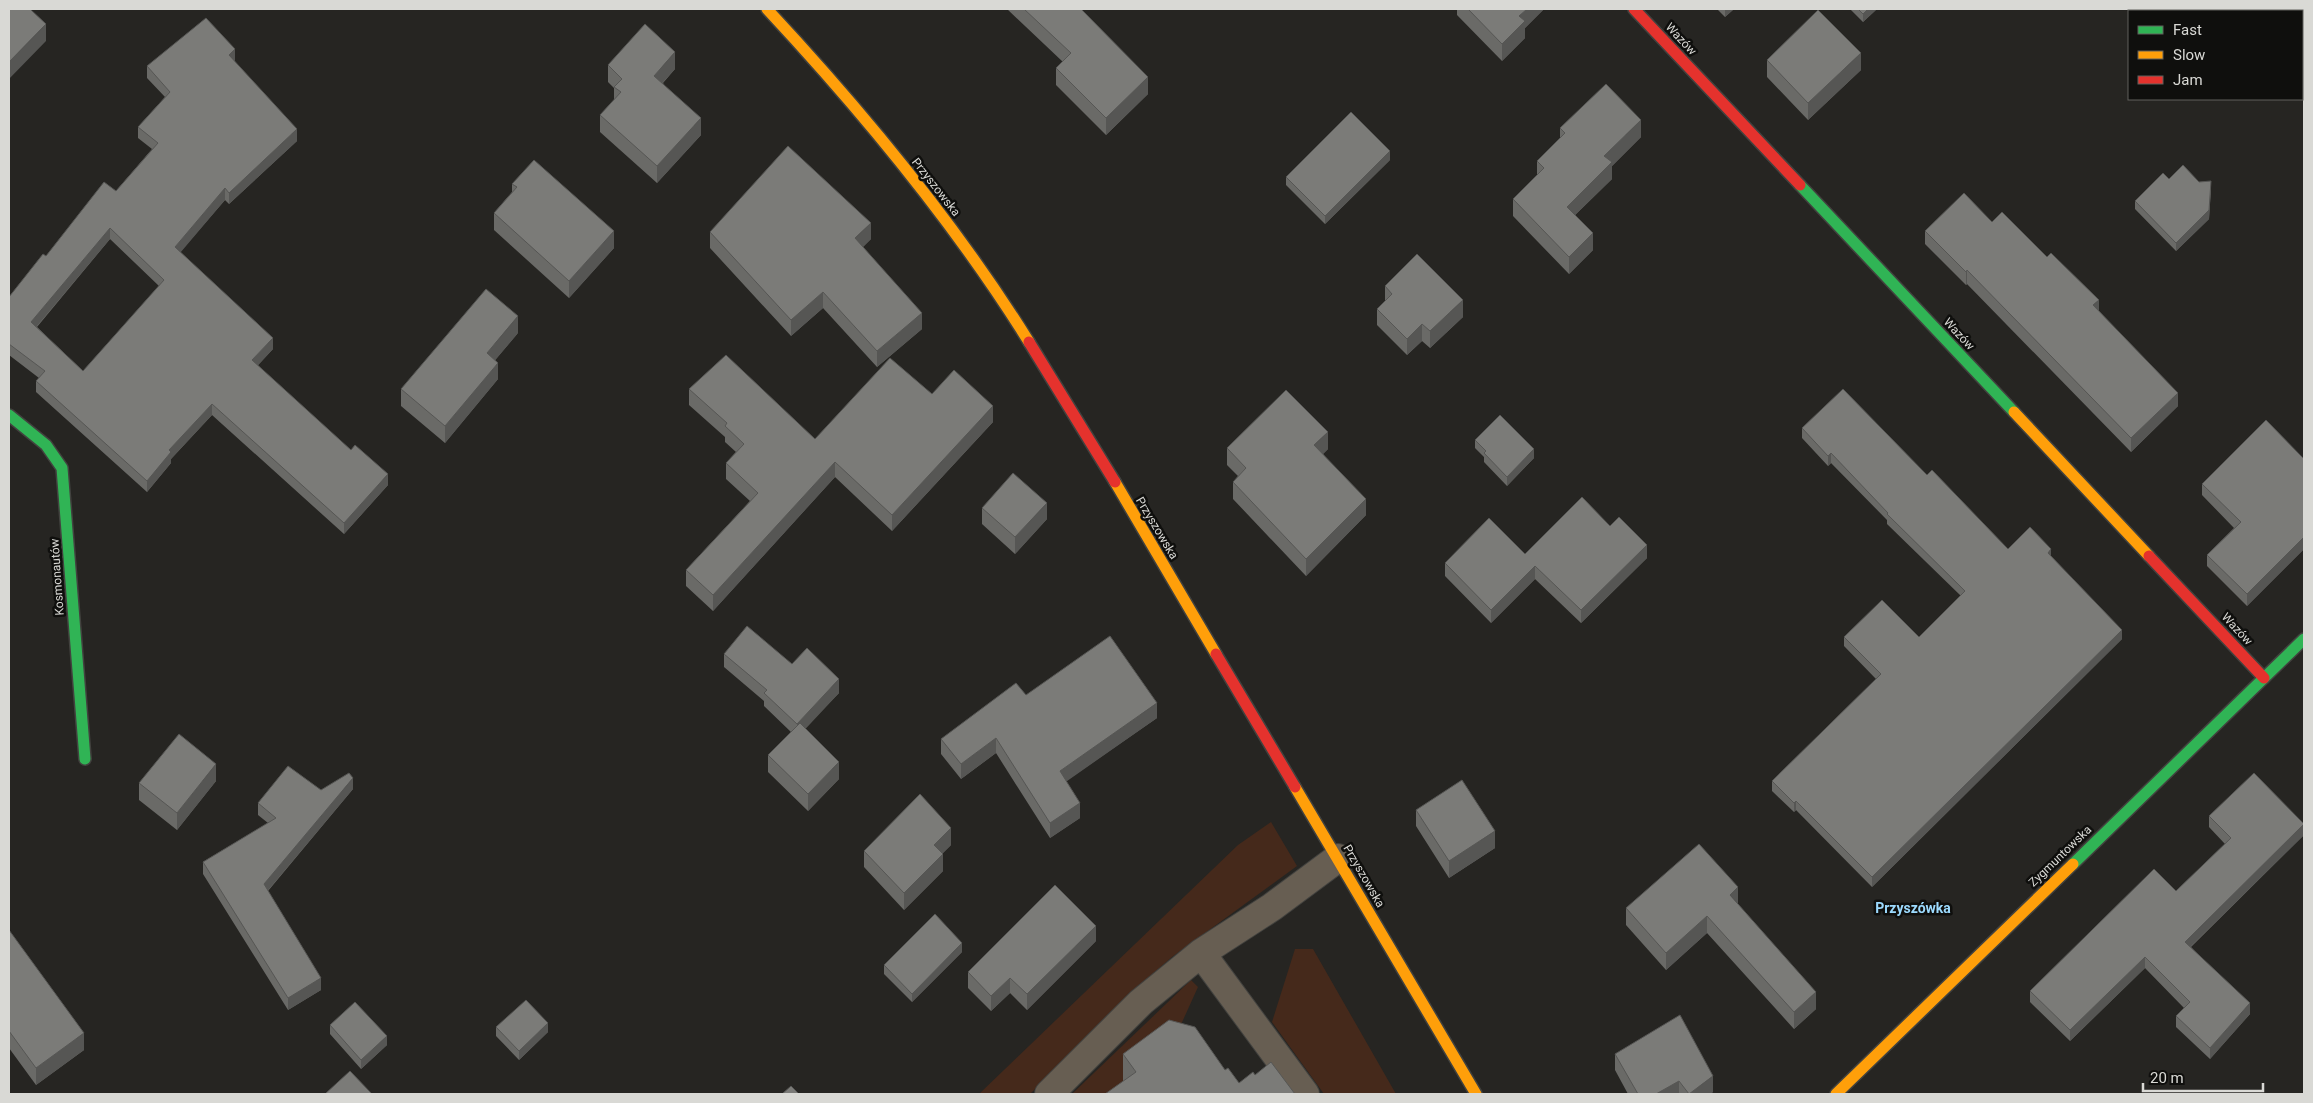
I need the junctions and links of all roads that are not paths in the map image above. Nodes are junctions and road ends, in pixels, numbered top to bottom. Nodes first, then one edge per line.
1 (767, 9) edge
2 (1634, 9) edge
3 (9, 415) edge
4 (2304, 639) edge
5 (2264, 678) junction
6 (85, 759) dead end
7 (1338, 858) junction
8 (1201, 953) junction
9 (1049, 1094) edge
10 (1305, 1094) edge
11 (1476, 1094) edge
12 (1836, 1094) edge

1 - 7 street, Przyszowska
2 - 5 street, Wazów
3 - 6 street, Kosmonautów
4 - 5 street, Zygmuntowska
5 - 12 street, Zygmuntowska
7 - 8 street
7 - 11 street, Przyszowska
8 - 9 street
8 - 10 street

